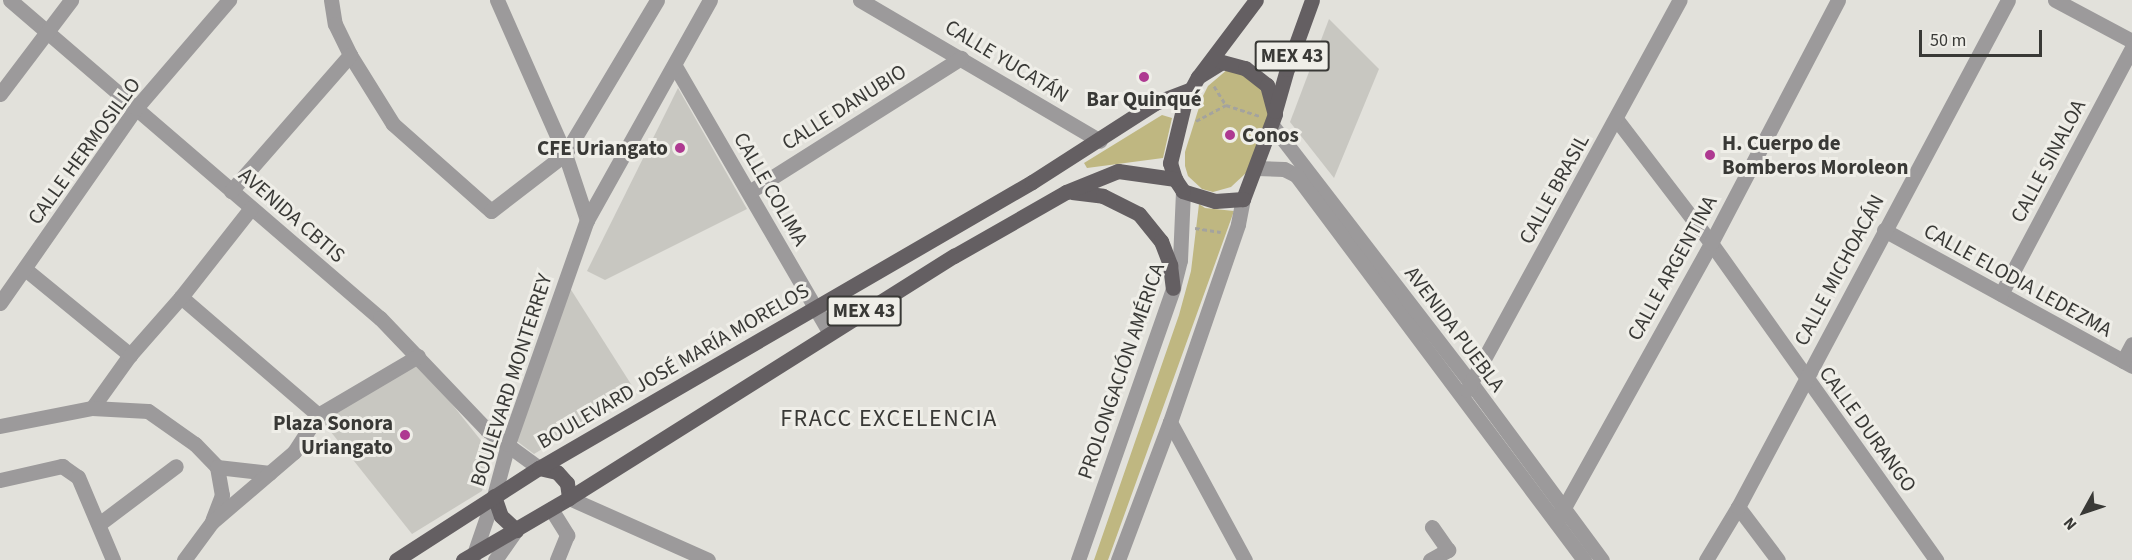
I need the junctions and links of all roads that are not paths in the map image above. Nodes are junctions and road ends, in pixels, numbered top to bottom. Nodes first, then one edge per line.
1 (10, 0) edge
2 (71, 0) edge
3 (229, 0) edge
4 (331, 0) edge
5 (497, 0) edge
6 (657, 0) edge
7 (710, 0) edge
8 (860, 0) edge
9 (1256, 0) edge
10 (1312, 0) edge
11 (1680, 0) edge
12 (1838, 0) edge
13 (2008, 0) edge
14 (2055, 0) edge
15 (45, 31) junction
16 (2132, 41) edge
17 (2132, 48) edge
18 (350, 56) junction
19 (961, 58) junction
20 (675, 66) junction
21 (1195, 83) junction
22 (0, 94) edge
23 (136, 108) junction
24 (1273, 120) junction
25 (1617, 120) junction
26 (1100, 141) junction
27 (565, 154) junction
28 (1256, 168) junction
29 (574, 182) junction
30 (608, 183) junction
31 (1179, 185) junction
32 (231, 191) junction
33 (749, 192) junction
34 (1066, 192) junction
35 (1243, 199) junction
36 (251, 208) junction
37 (587, 220) junction
38 (1884, 230) junction
39 (1711, 243) junction
40 (25, 269) junction
41 (1173, 288) junction
42 (2001, 294) junction
43 (181, 297) junction
44 (0, 303) edge
45 (814, 308) junction
46 (829, 332) junction
47 (2132, 344) edge
48 (130, 355) junction
49 (418, 356) junction
50 (2127, 363) edge
51 (1805, 377) junction
52 (1471, 383) junction
53 (1462, 398) junction
54 (92, 408) junction
55 (318, 415) junction
56 (1170, 422) junction
57 (0, 426) edge
58 (508, 444) junction
59 (176, 466) dead end
60 (217, 466) junction
61 (539, 468) junction
62 (270, 473) junction
63 (0, 480) edge
64 (494, 496) junction
65 (569, 498) junction
66 (1738, 507) junction
67 (551, 509) junction
68 (1559, 515) junction
69 (212, 522) junction
70 (99, 524) junction
71 (1432, 527) dead end
72 (516, 530) junction
73 (470, 558) edge
74 (113, 560) edge
75 (184, 560) edge
76 (396, 560) edge
77 (495, 560) edge
78 (558, 560) edge
79 (708, 560) edge
80 (1078, 560) edge
81 (1118, 560) edge
82 (1245, 560) edge
83 (1431, 560) edge
84 (1584, 560) edge
85 (1602, 560) edge
86 (1706, 560) edge
87 (1778, 560) edge
88 (1936, 560) edge

1 - 15 street, AVENIDA CBTIS
2 - 15 street
3 - 23 street, CALLE HERMOSILLO
4 - 18 street
5 - 27 street
6 - 27 street
7 - 20 street, BOULEVARD MONTERREY
8 - 19 street, CALLE YUCATÁN
9 - 21 main road, MEX 43
10 - 24 main road, MEX 43
11 - 25 street, CALLE BRASIL
12 - 39 street, CALLE ARGENTINA
13 - 38 street, CALLE MICHOACÁN
14 - 16 street
15 - 22 street
15 - 23 street, AVENIDA CBTIS
17 - 42 street, CALLE SINALOA
18 - 27 street
18 - 32 street
19 - 26 street, CALLE YUCATÁN
19 - 33 street, CALLE DANUBIO
20 - 30 street, BOULEVARD MONTERREY
20 - 33 street, CALLE COLIMA
21 - 24 main road, MEX 43
21 - 26 main road, BOULEVARD JOSÉ MARÍA MORELOS / MEX 43
21 - 31 main road, MEX 43
23 - 32 street, AVENIDA CBTIS
23 - 40 street, CALLE HERMOSILLO
24 - 28 main road, MEX 43
24 - 52 street, AVENIDA PUEBLA
25 - 39 street, CALLE DURANGO
25 - 52 street, CALLE BRASIL
26 - 45 main road, BOULEVARD JOSÉ MARÍA MORELOS / MEX 43
27 - 29 street
28 - 35 main road, MEX 43
28 - 53 street, AVENIDA PUEBLA
29 - 30 street
29 - 37 street
30 - 37 street, BOULEVARD MONTERREY
31 - 34 main road, MEX 43
31 - 35 main road, MEX 43
31 - 41 street, PROLONGACIÓN AMÉRICA
32 - 36 street, AVENIDA CBTIS
33 - 45 street, CALLE COLIMA
34 - 41 main road
34 - 46 main road, MEX 43
35 - 56 street
36 - 43 street
36 - 49 street, AVENIDA CBTIS
37 - 58 street, BOULEVARD MONTERREY
38 - 42 street, CALLE ELODIA LEDEZMA
38 - 51 street, CALLE MICHOACÁN
39 - 51 street, CALLE DURANGO
39 - 68 street, CALLE ARGENTINA
40 - 44 street, CALLE HERMOSILLO
40 - 48 street
41 - 80 street, PROLONGACIÓN AMÉRICA
42 - 50 street, CALLE ELODIA LEDEZMA
43 - 48 street
43 - 55 street
45 - 46 street, CALLE COLIMA
45 - 61 main road, BOULEVARD JOSÉ MARÍA MORELOS / MEX 43
46 - 65 main road, MEX 43
47 - 50 street
48 - 54 street
49 - 55 street
49 - 58 street, AVENIDA CBTIS
51 - 66 street, CALLE MICHOACÁN
51 - 88 street, CALLE DURANGO
52 - 53 street, CALLE BRASIL
52 - 68 street, AVENIDA PUEBLA
53 - 68 street, AVENIDA PUEBLA
54 - 57 street
54 - 60 street
55 - 62 street
56 - 81 street
56 - 82 street
58 - 61 street, AVENIDA CBTIS
58 - 64 street, BOULEVARD MONTERREY
59 - 70 street
60 - 62 street
60 - 69 street
61 - 64 main road, BOULEVARD JOSÉ MARÍA MORELOS / MEX 43
61 - 65 main road
62 - 69 street
63 - 70 street
64 - 72 main road
64 - 73 street, BOULEVARD MONTERREY
64 - 76 main road, BOULEVARD JOSÉ MARÍA MORELOS / MEX 43
65 - 67 main road, MEX 43
65 - 79 street
66 - 86 street, CALLE MICHOACÁN
66 - 87 street
67 - 72 main road, MEX 43
67 - 78 street
68 - 84 street, AVENIDA PUEBLA
68 - 85 street, AVENIDA PUEBLA
69 - 75 street
70 - 74 street
71 - 83 street
72 - 73 main road, MEX 43
72 - 77 street

